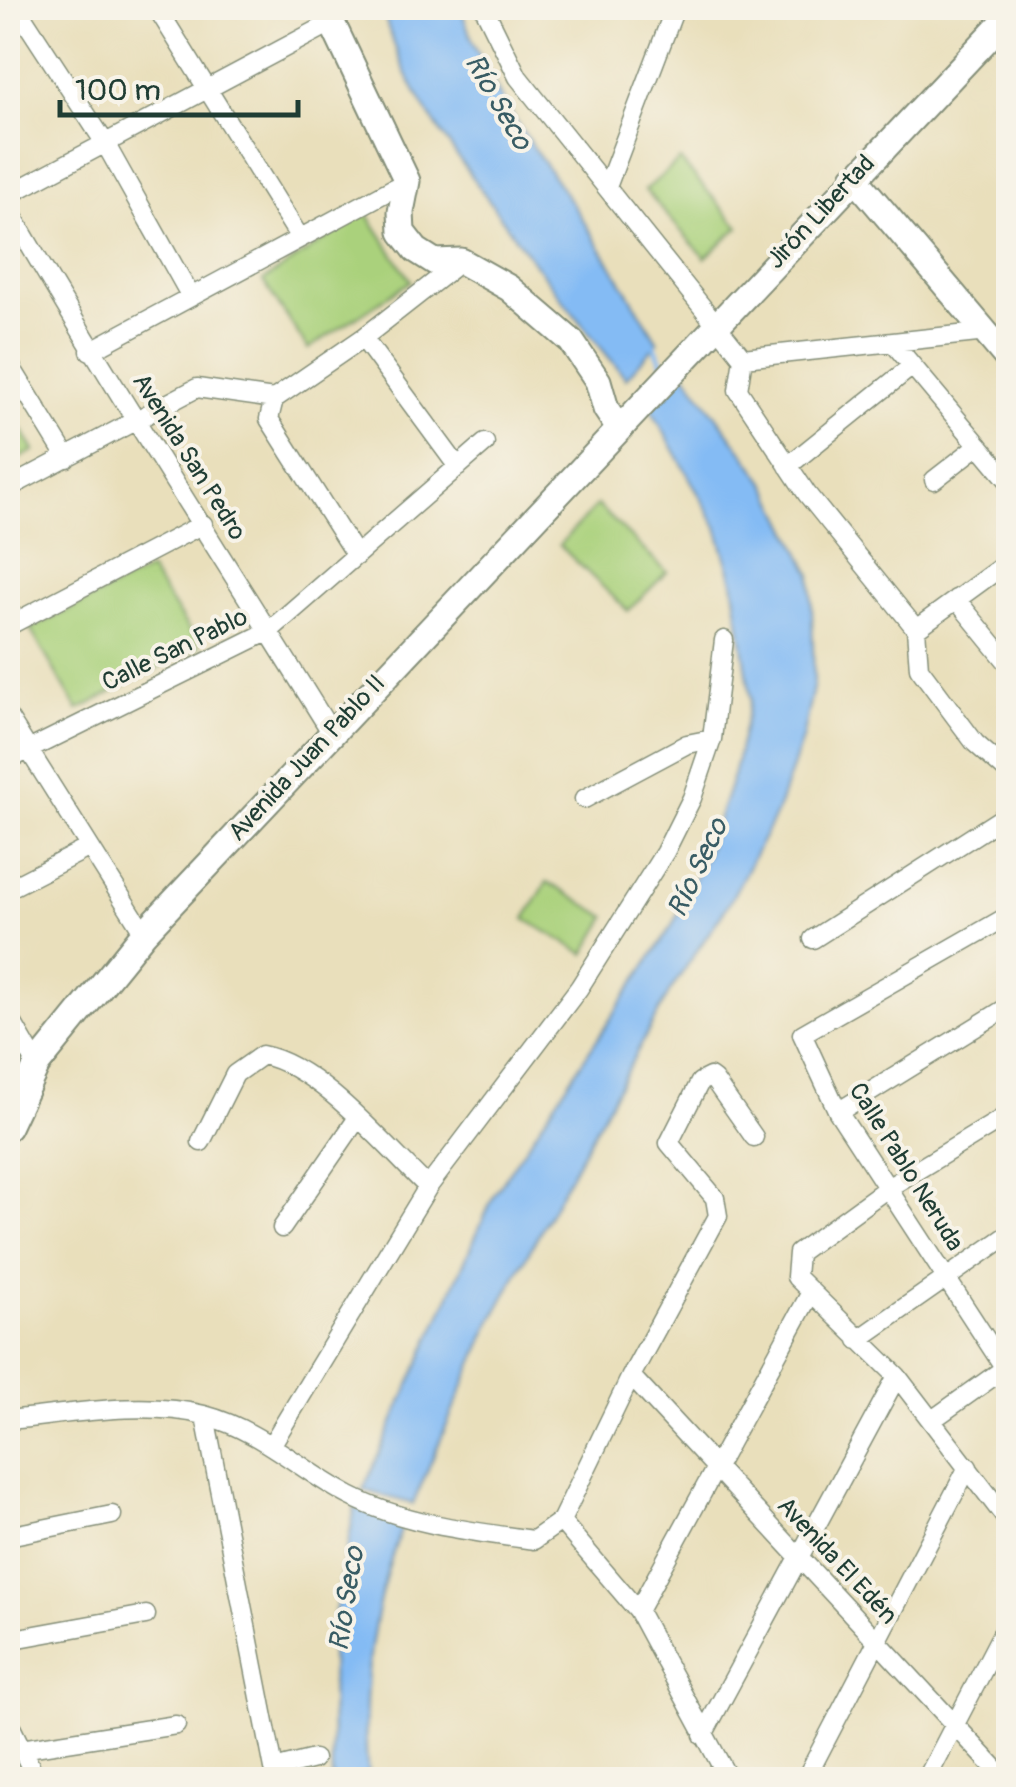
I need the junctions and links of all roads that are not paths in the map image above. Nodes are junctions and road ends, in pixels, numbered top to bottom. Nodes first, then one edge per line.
1 (16, 8) edge
2 (156, 8) edge
3 (484, 8) edge
4 (675, 8) edge
5 (328, 15) edge
6 (1008, 17) edge
7 (208, 88) junction
8 (105, 143) junction
9 (854, 177) junction
10 (407, 181) junction
11 (607, 187) junction
12 (8, 194) edge
13 (8, 208) edge
14 (300, 238) junction
15 (460, 261) junction
16 (190, 294) junction
17 (715, 324) junction
18 (988, 332) junction
19 (363, 338) junction
20 (895, 345) junction
21 (90, 350) junction
22 (743, 358) junction
23 (1008, 359) edge
24 (8, 362) edge
25 (912, 366) junction
26 (274, 399) junction
27 (626, 418) junction
28 (140, 421) junction
29 (485, 443) dead end
30 (979, 445) junction
31 (66, 458) junction
32 (458, 466) junction
33 (788, 466) junction
34 (934, 480) dead end
35 (1008, 480) edge
36 (8, 488) edge
37 (203, 524) junction
38 (356, 556) junction
39 (1008, 562) edge
40 (956, 600) junction
41 (8, 626) edge
42 (916, 629) junction
43 (269, 631) junction
44 (724, 640) dead end
45 (1008, 663) edge
46 (8, 717) edge
47 (331, 732) junction
48 (712, 738) junction
49 (28, 750) junction
50 (8, 760) edge
51 (1008, 772) edge
52 (584, 799) dead end
53 (1008, 814) edge
54 (88, 848) junction
55 (8, 889) edge
56 (1008, 916) edge
57 (144, 933) junction
58 (813, 939) dead end
59 (1008, 1007) edge
60 (8, 1015) edge
61 (37, 1066) junction
62 (838, 1112) junction
63 (1008, 1116) edge
64 (357, 1119) junction
65 (8, 1127) edge
66 (754, 1137) dead end
67 (202, 1142) dead end
68 (428, 1187) junction
69 (886, 1189) junction
70 (282, 1228) dead end
71 (1008, 1235) edge
72 (946, 1275) junction
73 (810, 1294) junction
74 (1008, 1337) edge
75 (858, 1340) junction
76 (990, 1348) junction
77 (1007, 1371) edge
78 (631, 1376) junction
79 (897, 1376) junction
80 (205, 1416) junction
81 (8, 1420) edge
82 (932, 1420) junction
83 (272, 1444) junction
84 (717, 1468) junction
85 (968, 1468) junction
86 (1005, 1509) edge
87 (112, 1516) dead end
88 (561, 1521) junction
89 (8, 1536) edge
90 (798, 1556) junction
91 (638, 1611) junction
92 (146, 1615) dead end
93 (1008, 1622) edge
94 (8, 1640) edge
95 (878, 1642) junction
96 (8, 1721) edge
97 (954, 1724) junction
98 (176, 1725) dead end
99 (703, 1735) junction
100 (21, 1749) junction
101 (314, 1759) dead end
102 (37, 1780) edge
103 (728, 1780) edge
104 (805, 1780) edge
105 (926, 1780) edge
106 (1006, 1780) edge

1 - 8 street
2 - 7 street
3 - 11 street
4 - 11 street
5 - 7 street
5 - 10 street
6 - 9 street, Jirón Libertad
7 - 8 street
7 - 14 street
8 - 12 street
8 - 16 street
9 - 17 street, Jirón Libertad
9 - 18 street
10 - 14 street
10 - 15 street
11 - 17 street
13 - 21 street, Avenida San Pedro
14 - 16 street
15 - 19 street
15 - 27 street
16 - 21 street
17 - 22 street
17 - 27 street, Jirón Libertad
18 - 20 street
18 - 23 street
19 - 26 street
19 - 32 street
20 - 22 street
20 - 25 street
21 - 28 street, Avenida San Pedro
22 - 33 street
24 - 31 street
25 - 30 street
25 - 33 street
26 - 28 street
26 - 38 street
27 - 47 street, Avenida Juan Pablo II
28 - 31 street
28 - 37 street, Avenida San Pedro
29 - 32 street, Calle San Pablo
30 - 34 street
30 - 35 street
31 - 36 street
32 - 38 street, Calle San Pablo
33 - 42 street
37 - 41 street
37 - 43 street, Avenida San Pedro
38 - 43 street, Calle San Pablo
39 - 40 street
40 - 42 street
40 - 45 street
42 - 51 street
43 - 47 street, Avenida San Pedro
43 - 49 street, Calle San Pablo
44 - 48 street
46 - 49 street
47 - 57 street, Avenida Juan Pablo II
48 - 52 street
48 - 68 street
49 - 50 street, Calle San Pablo
49 - 54 street
53 - 58 street
54 - 55 street
54 - 57 street
56 - 62 street, Calle Pablo Neruda
57 - 61 street, Avenida Juan Pablo II
59 - 62 street
60 - 61 street
61 - 65 street, Avenida Juan Pablo II
62 - 69 street, Calle Pablo Neruda
63 - 69 street
64 - 67 street
64 - 68 street
64 - 70 street
66 - 78 street
68 - 83 street
69 - 72 street, Calle Pablo Neruda
69 - 73 street
71 - 72 street
72 - 75 street
72 - 76 street, Calle Pablo Neruda
73 - 75 street
73 - 84 street
74 - 76 street
75 - 79 street
76 - 77 street, Calle Pablo Neruda
77 - 82 street
78 - 84 street, Avenida El Edén
78 - 88 street
79 - 82 street
79 - 90 street
80 - 81 street
80 - 83 street
80 - 101 street
82 - 85 street
83 - 88 street
84 - 90 street, Avenida El Edén
84 - 91 street
85 - 86 street
85 - 95 street
87 - 89 street
88 - 91 street
90 - 95 street, Avenida El Edén
90 - 99 street
91 - 99 street
92 - 94 street
93 - 97 street
95 - 97 street, Avenida El Edén
95 - 104 street
96 - 100 street
97 - 105 street
97 - 106 street, Avenida El Edén
98 - 100 street
99 - 103 street
100 - 102 street

